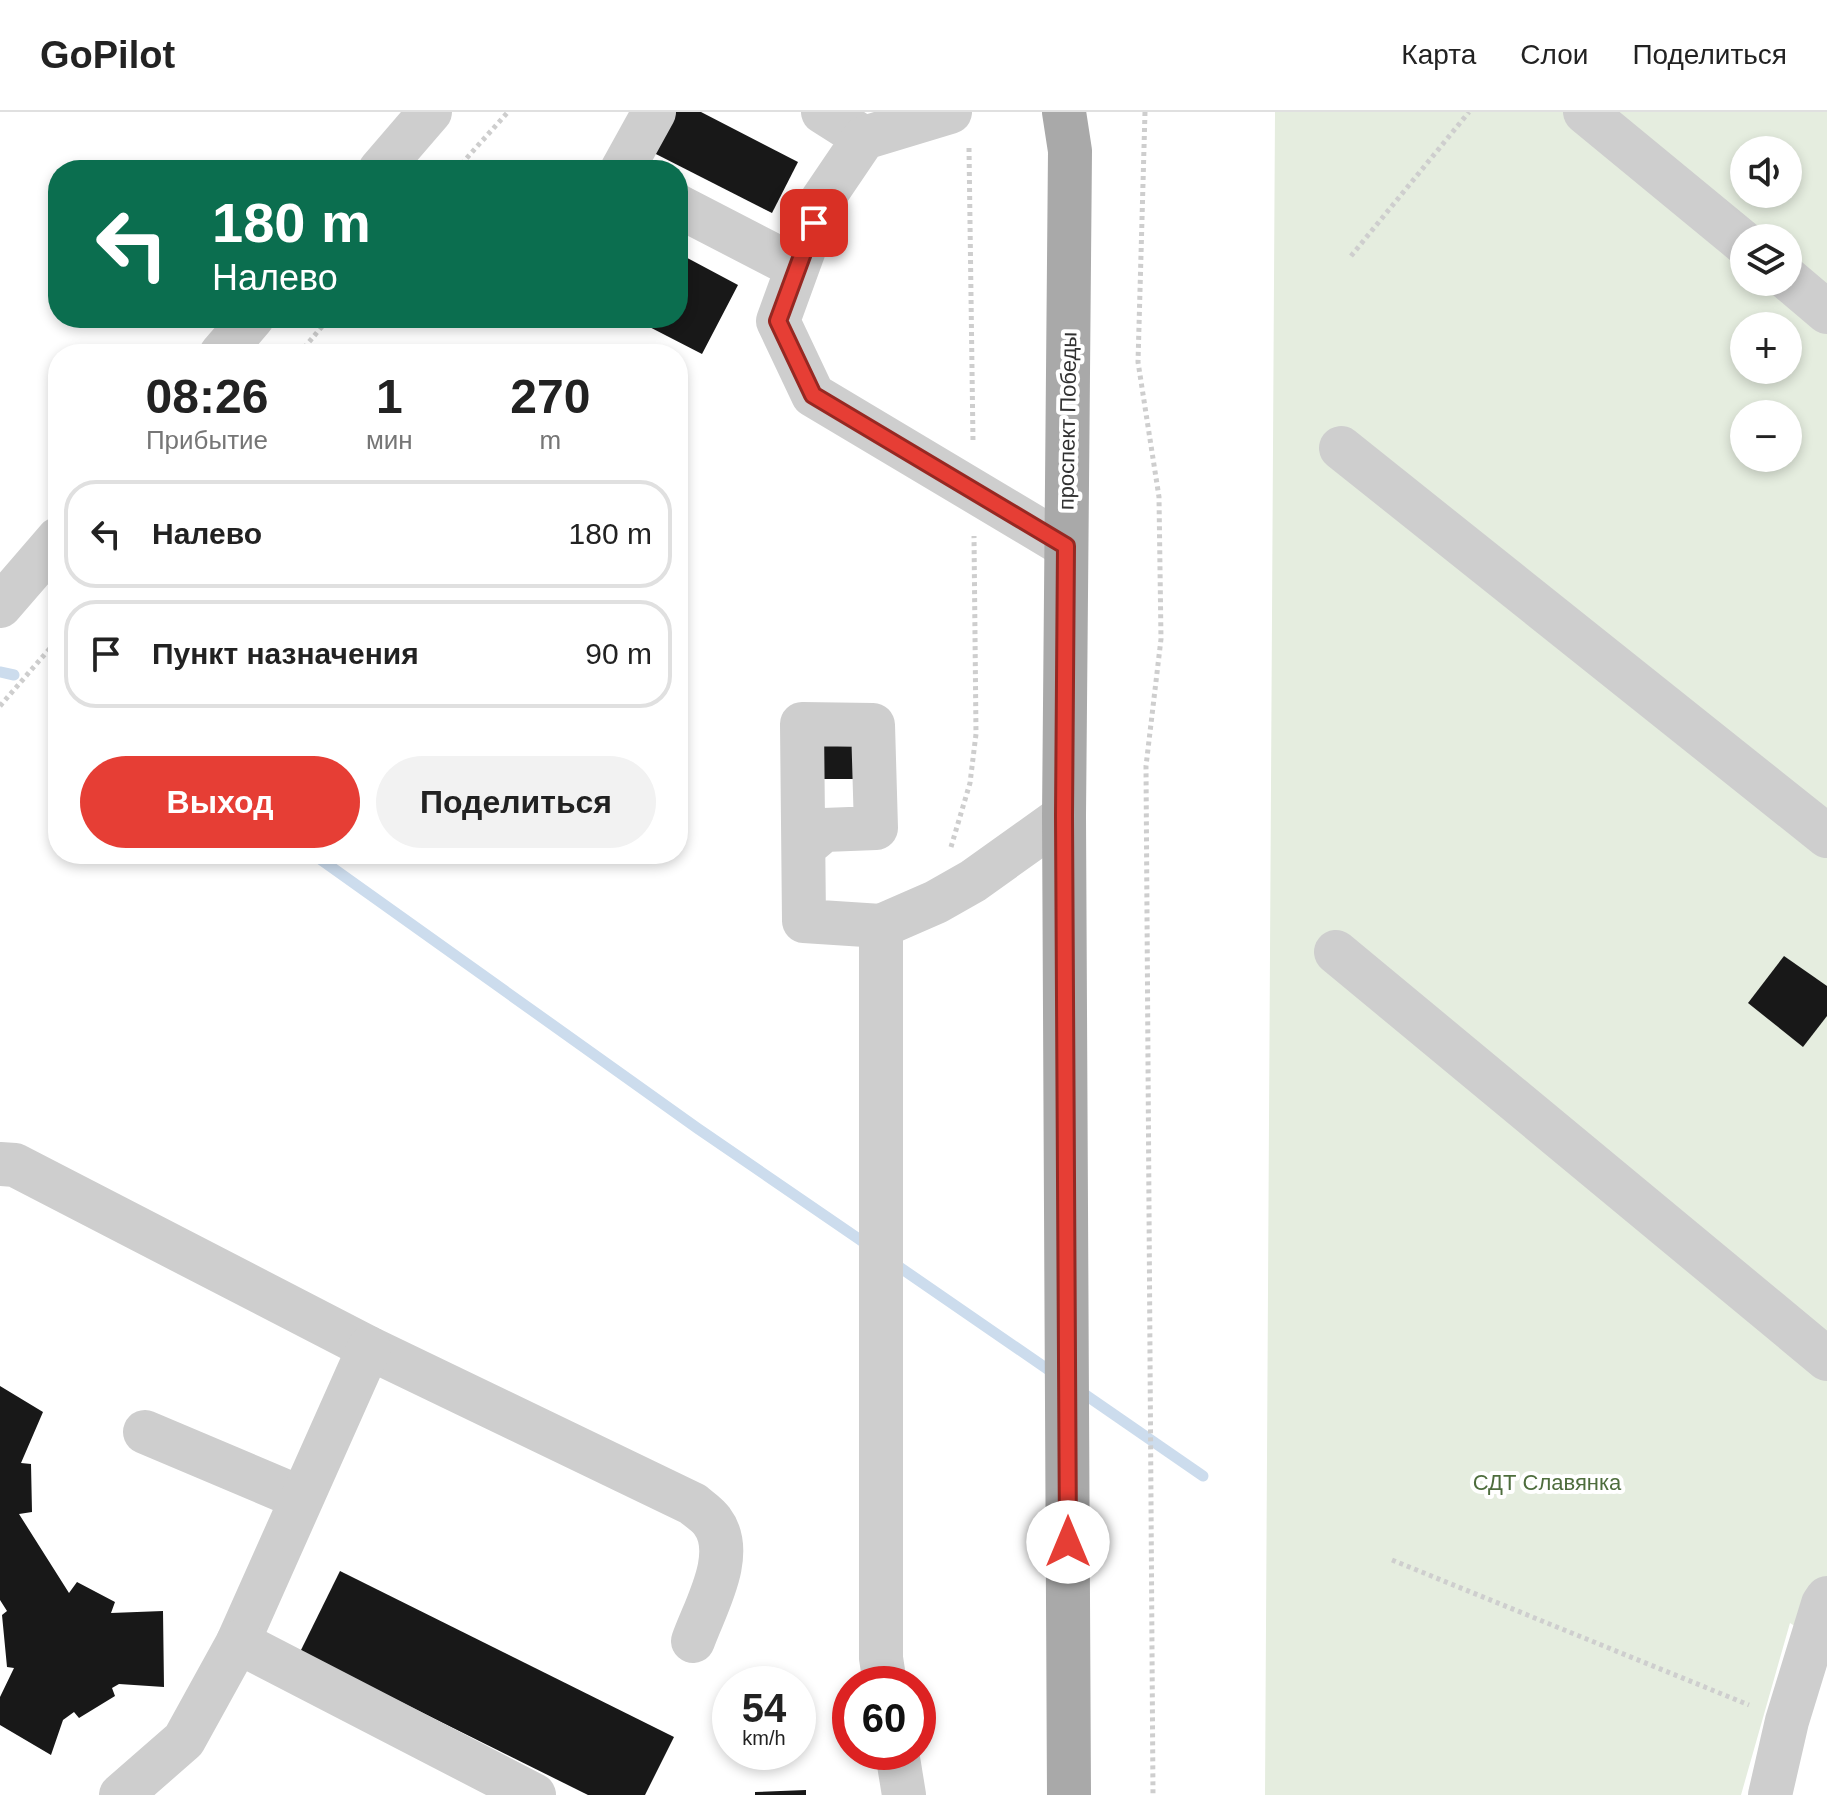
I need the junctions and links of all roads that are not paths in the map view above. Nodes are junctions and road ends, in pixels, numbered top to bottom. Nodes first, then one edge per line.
1 (430, 112) edge
2 (654, 112) edge
3 (823, 112) edge
4 (950, 112) edge
5 (1585, 112) edge
6 (1071, 125) edge
7 (864, 138) junction
8 (389, 160) edge
9 (628, 160) edge
10 (688, 211) edge
11 (1730, 231) edge
12 (796, 267) junction
13 (1802, 291) edge
14 (1827, 312) edge
15 (243, 328) edge
16 (230, 344) edge
17 (1341, 448) dead end
18 (1066, 546) junction
19 (48, 551) edge
20 (0, 606) edge
21 (1064, 816) junction
22 (1827, 836) edge
23 (804, 847) dead end
24 (881, 926) junction
25 (1336, 952) dead end
26 (0, 1164) edge
27 (369, 1348) junction
28 (1827, 1359) edge
29 (145, 1432) dead end
30 (301, 1498) junction
31 (1827, 1598) edge
32 (693, 1641) dead end
33 (238, 1642) junction
34 (882, 1666) edge
35 (900, 1770) edge
36 (121, 1795) edge
37 (534, 1795) edge
38 (904, 1795) edge
39 (1069, 1795) edge
40 (1770, 1795) edge

1 - 8 street
2 - 9 street
3 - 7 street
4 - 7 street
5 - 11 street
6 - 18 main road, проспект Победы
7 - 12 street
10 - 12 street
12 - 18 street
13 - 14 street
15 - 16 street
17 - 22 street
18 - 21 main road, проспект Победы
19 - 20 street
21 - 24 street
21 - 39 main road, проспект Победы
23 - 24 street
24 - 34 street
25 - 28 street
26 - 27 street
27 - 30 street
27 - 32 street
29 - 30 street
30 - 33 street
31 - 40 street
33 - 36 street
33 - 37 street
35 - 38 street

